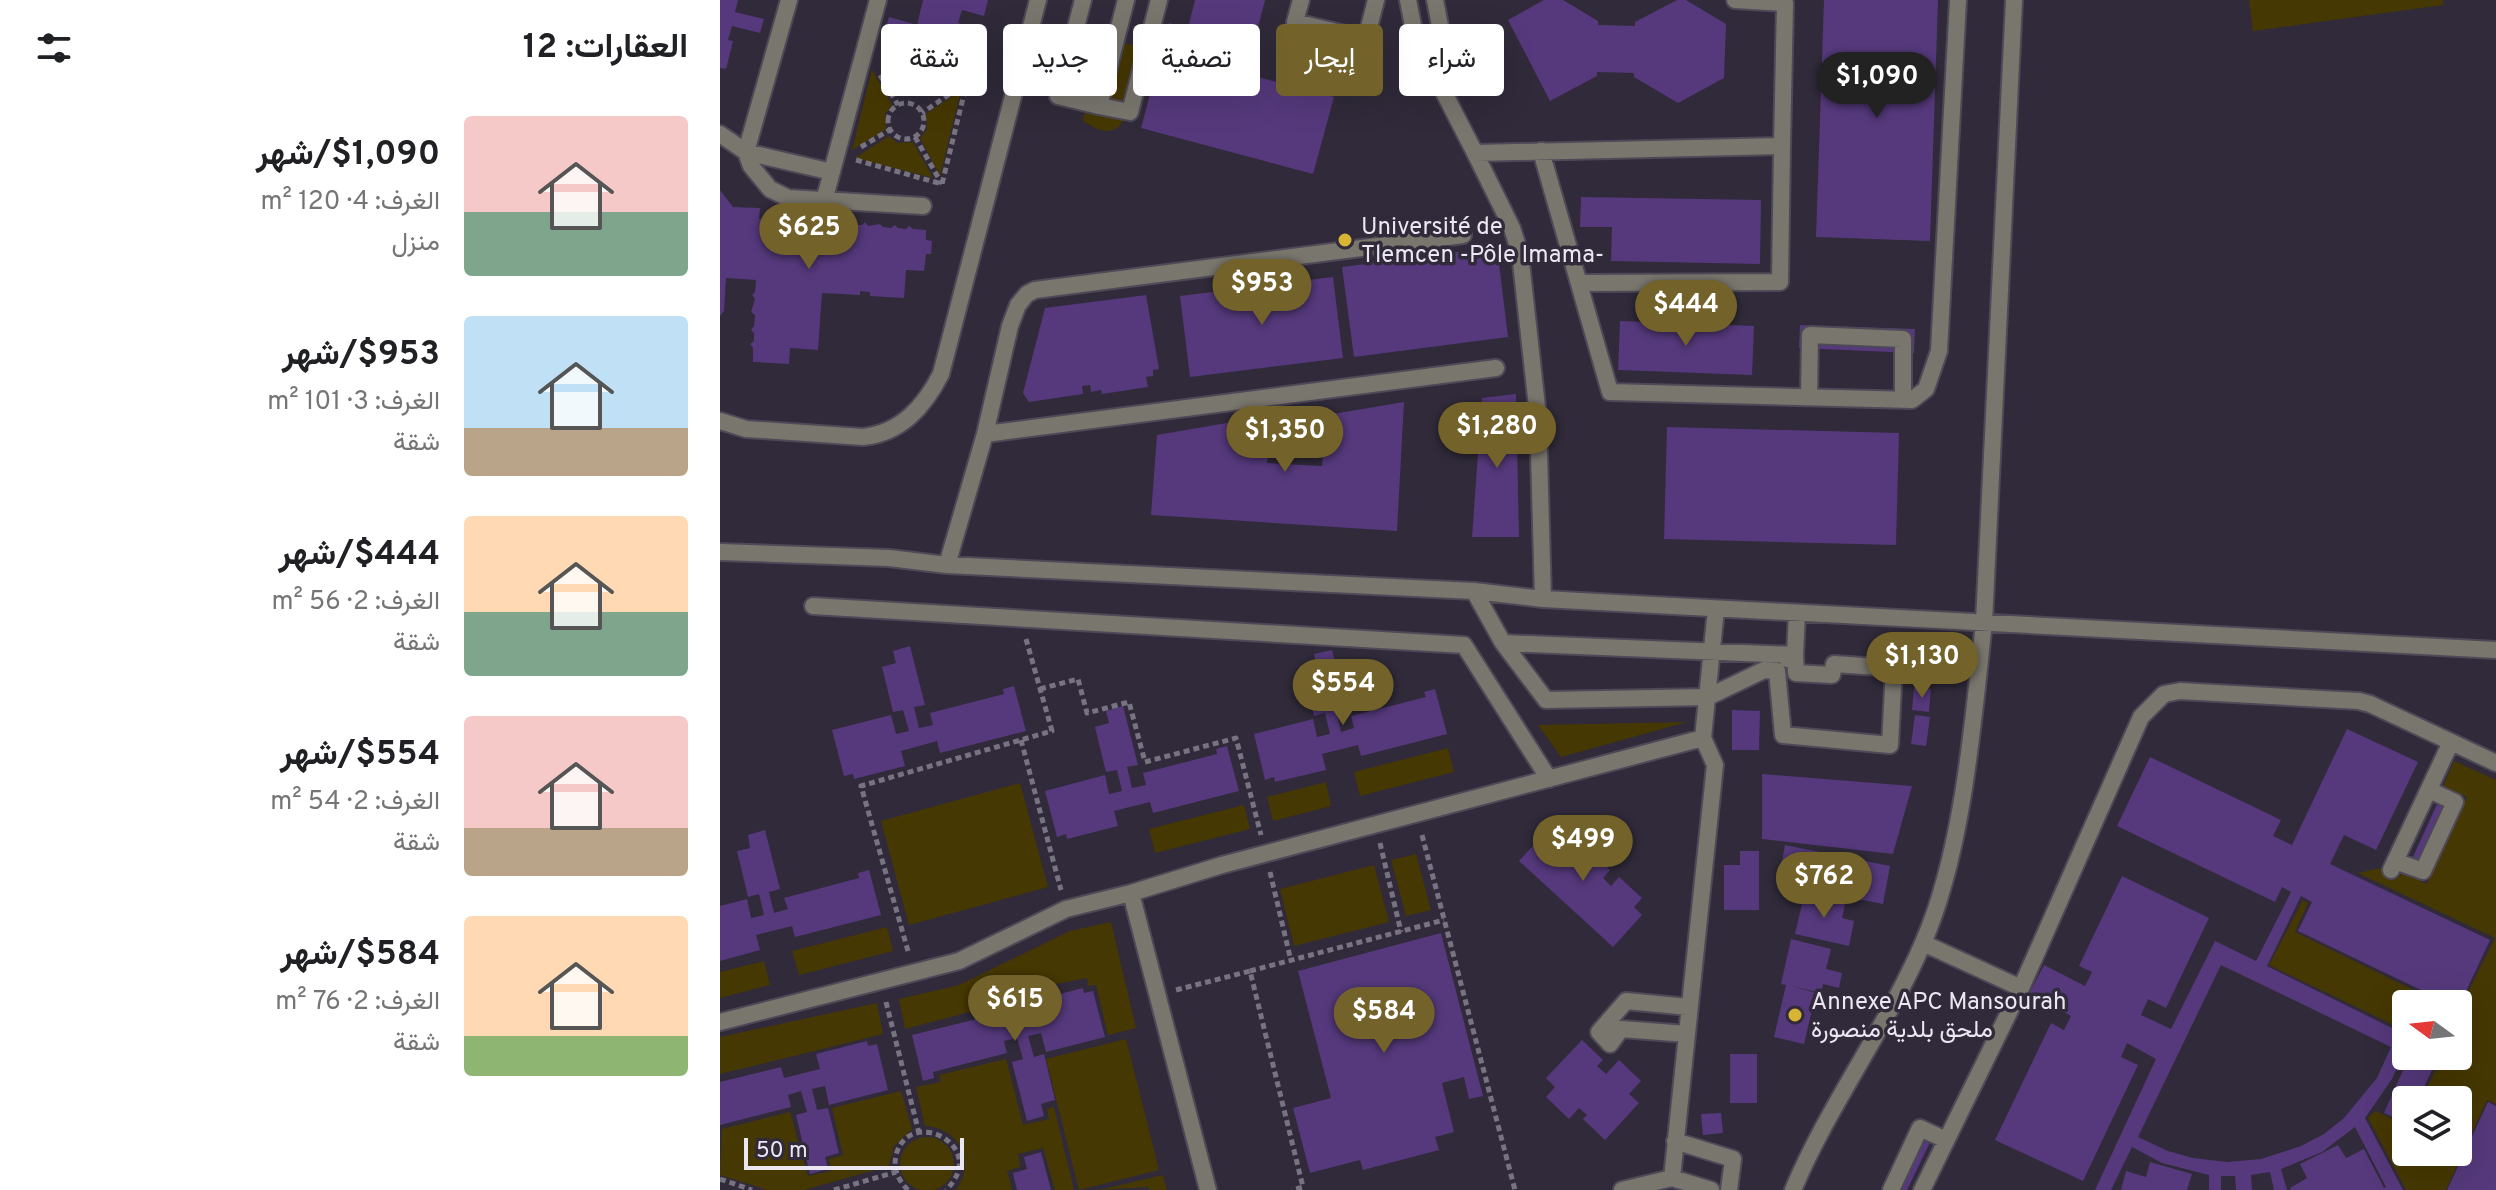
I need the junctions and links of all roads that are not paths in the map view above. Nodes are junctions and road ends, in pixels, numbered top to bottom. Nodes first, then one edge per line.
1 (789, 0) edge
2 (878, 0) edge
3 (1038, 0) edge
4 (1083, 0) edge
5 (1126, 0) edge
6 (1159, 0) edge
7 (1301, 0) edge
8 (1376, 0) edge
9 (1408, 0) edge
10 (1435, 0) edge
11 (1735, 0) edge
12 (1958, 0) edge
13 (2014, 0) edge
14 (1413, 24) edge
15 (1440, 24) edge
16 (1445, 96) edge
17 (1099, 106) junction
18 (720, 134) edge
19 (1782, 146) junction
20 (1541, 151) junction
21 (746, 152) junction
22 (1475, 153) junction
23 (832, 172) junction
24 (824, 201) junction
25 (923, 206) road end
26 (1463, 235) dead end
27 (1580, 283) junction
28 (1496, 368) dead end
29 (1809, 397) junction
30 (1903, 400) junction
31 (720, 421) edge
32 (985, 434) junction
33 (720, 552) edge
34 (947, 565) junction
35 (1474, 591) junction
36 (1543, 599) junction
37 (813, 606) dead end
38 (1716, 609) junction
39 (1797, 613) junction
40 (1984, 622) junction
41 (1503, 643) junction
42 (2496, 650) edge
43 (1712, 652) junction
44 (1795, 655) junction
45 (1764, 670) junction
46 (1708, 697) junction
47 (1703, 738) junction
48 (2451, 742) junction
49 (2496, 763) edge
50 (1549, 779) junction
51 (2429, 790) junction
52 (1131, 893) junction
53 (1923, 943) junction
54 (2021, 988) junction
55 (1689, 1007) junction
56 (720, 1022) edge
57 (1687, 1034) junction
58 (1946, 1140) junction
59 (1675, 1141) junction
60 (1672, 1178) junction
61 (1208, 1190) edge
62 (1622, 1190) edge
63 (1711, 1190) edge
64 (1729, 1190) edge
65 (1793, 1190) edge
66 (1891, 1190) edge
67 (1922, 1190) edge

1 - 21 street
2 - 23 street
3 - 31 street
4 - 17 street
5 - 17 street
6 - 17 street
7 - 8 street
9 - 14 street
10 - 15 street
11 - 19 street
12 - 30 street
13 - 40 street
16 - 22 street
18 - 21 street
19 - 20 street
19 - 27 street
20 - 22 street
20 - 27 street
21 - 23 street
21 - 24 street
22 - 36 street
23 - 24 street
24 - 25 street
26 - 32 street
27 - 29 street
28 - 32 street
29 - 30 street
29 - 30 street
32 - 34 street
33 - 34 street
34 - 35 street
35 - 36 street
35 - 41 street
36 - 38 street
37 - 50 street
38 - 39 street
38 - 43 street
39 - 40 street
39 - 44 street
40 - 42 street
40 - 53 street
41 - 43 street
41 - 46 street
43 - 44 street
43 - 46 street
44 - 45 street
44 - 45 street
45 - 46 street
46 - 47 street
47 - 50 street
47 - 55 street
48 - 49 street
48 - 51 street
48 - 54 street
50 - 52 street
51 - 51 street
52 - 56 street
52 - 61 street
53 - 54 street
53 - 65 street
54 - 58 street
55 - 57 street
55 - 57 street
57 - 59 street
58 - 66 street
58 - 67 street
59 - 60 street
59 - 64 street
60 - 62 street
60 - 63 street

